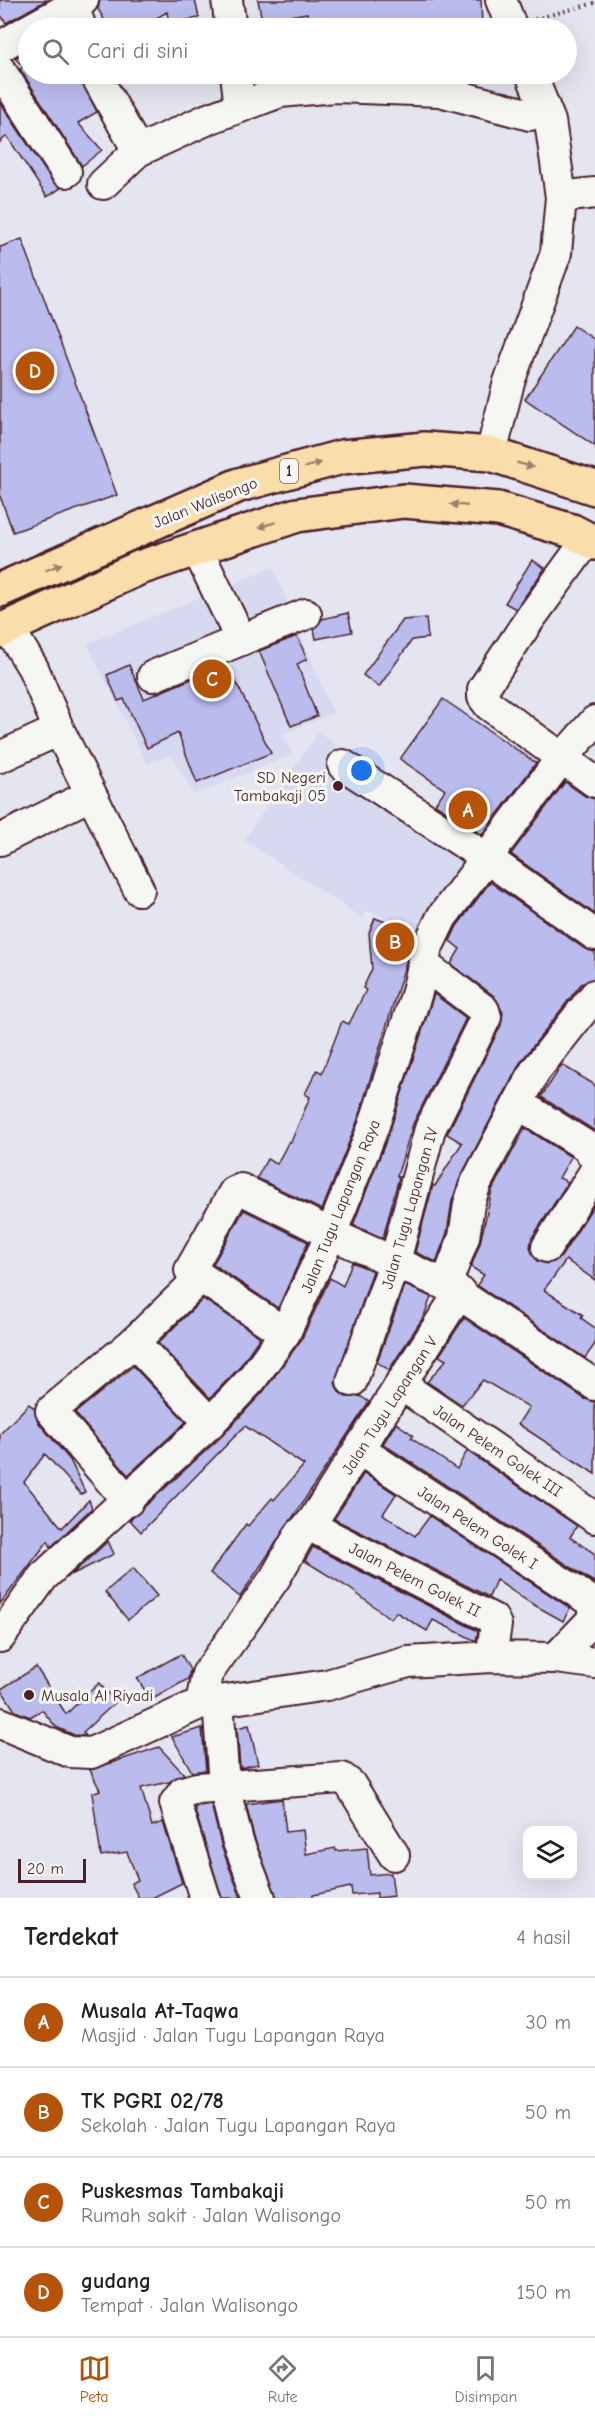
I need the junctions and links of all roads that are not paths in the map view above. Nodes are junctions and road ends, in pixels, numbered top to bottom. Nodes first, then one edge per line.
1 (227, 0) edge
2 (77, 8) edge
3 (55, 18) edge
4 (230, 18) edge
5 (18, 36) edge
6 (0, 47) edge
7 (0, 70) edge
8 (101, 84) edge
9 (237, 84) edge
10 (535, 84) edge
11 (240, 106) junction
12 (530, 115) dead end
13 (138, 151) junction
14 (66, 172) dead end
15 (103, 183) dead end
16 (595, 193) edge
17 (561, 197) junction
18 (491, 454) junction
19 (595, 488) edge
20 (591, 541) edge
21 (197, 549) junction
22 (3, 582) edge
23 (306, 614) dead end
24 (4, 629) edge
25 (241, 640) junction
26 (153, 676) dead end
27 (595, 721) edge
28 (58, 729) junction
29 (0, 757) edge
30 (563, 757) junction
31 (343, 765) dead end
32 (595, 782) edge
33 (90, 795) junction
34 (0, 840) edge
35 (485, 857) junction
36 (139, 890) dead end
37 (595, 935) edge
38 (423, 964) junction
39 (595, 995) edge
40 (519, 1104) junction
41 (595, 1158) edge
42 (595, 1171) edge
43 (331, 1234) junction
44 (548, 1246) dead end
45 (395, 1261) junction
46 (200, 1278) junction
47 (453, 1288) junction
48 (285, 1333) junction
49 (134, 1342) junction
50 (352, 1381) dead end
51 (400, 1384) junction
52 (595, 1385) edge
53 (210, 1423) junction
54 (360, 1450) junction
55 (128, 1501) junction
56 (595, 1518) edge
57 (313, 1520) junction
58 (595, 1605) edge
59 (595, 1617) edge
60 (0, 1636) edge
61 (491, 1656) junction
62 (556, 1658) junction
63 (595, 1664) edge
64 (210, 1702) junction
65 (0, 1723) edge
66 (224, 1785) junction
67 (394, 1855) dead end
68 (205, 1898) edge
69 (260, 1898) edge

1 - 4 street
2 - 3 street
5 - 6 street
7 - 14 street
8 - 13 street
9 - 11 street
10 - 17 street
11 - 12 street
11 - 13 street
13 - 15 street
16 - 17 street
17 - 18 street
18 -> 19 highway, Jalan Walisongo / 1
22 -> 18 highway, Jalan Walisongo / 1
20 -> 21 highway
20 - 30 street
21 - 24 highway
21 - 25 street
23 - 25 street
24 - 28 street
25 - 26 street
27 - 30 street, Jalan Tugu Lapangan Raya
28 - 29 street
28 - 33 street
30 - 32 street
30 - 35 street, Jalan Tugu Lapangan Raya
31 - 35 street
33 - 34 street
33 - 36 street
35 - 37 street
35 - 38 street, Jalan Tugu Lapangan Raya
38 - 43 street, Jalan Tugu Lapangan Raya
38 - 45 street, Jalan Tugu Lapangan IV
39 - 40 street, Jalan Tugu Lapangan V
40 - 41 street
40 - 47 street, Jalan Tugu Lapangan V
42 - 44 street
43 - 45 street
43 - 46 street
43 - 48 street, Jalan Tugu Lapangan Raya
45 - 47 street
45 - 50 street, Jalan Tugu Lapangan IV
46 - 48 street
46 - 49 street
47 - 51 street, Jalan Tugu Lapangan V
47 - 52 street
48 - 53 street, Jalan Tugu Lapangan Raya
49 - 53 street
49 - 55 street
51 - 54 street, Jalan Tugu Lapangan V
51 - 56 street, Jalan Pelem Golek III
53 - 55 street, Jalan Tugu Lapangan Raya
54 - 57 street, Jalan Tugu Lapangan V
54 - 58 street, Jalan Pelem Golek I
55 - 60 street, Jalan Tugu Lapangan Raya
57 - 61 street, Jalan Pelem Golek II
57 - 64 street, Jalan Tugu Lapangan V
59 - 62 street
61 - 62 street
61 - 64 street
62 - 63 street
64 - 65 street
64 - 66 street, Jalan Tugu Lapangan V
66 - 67 street
66 - 68 street
66 - 69 street, Jalan Tugu Lapangan V

